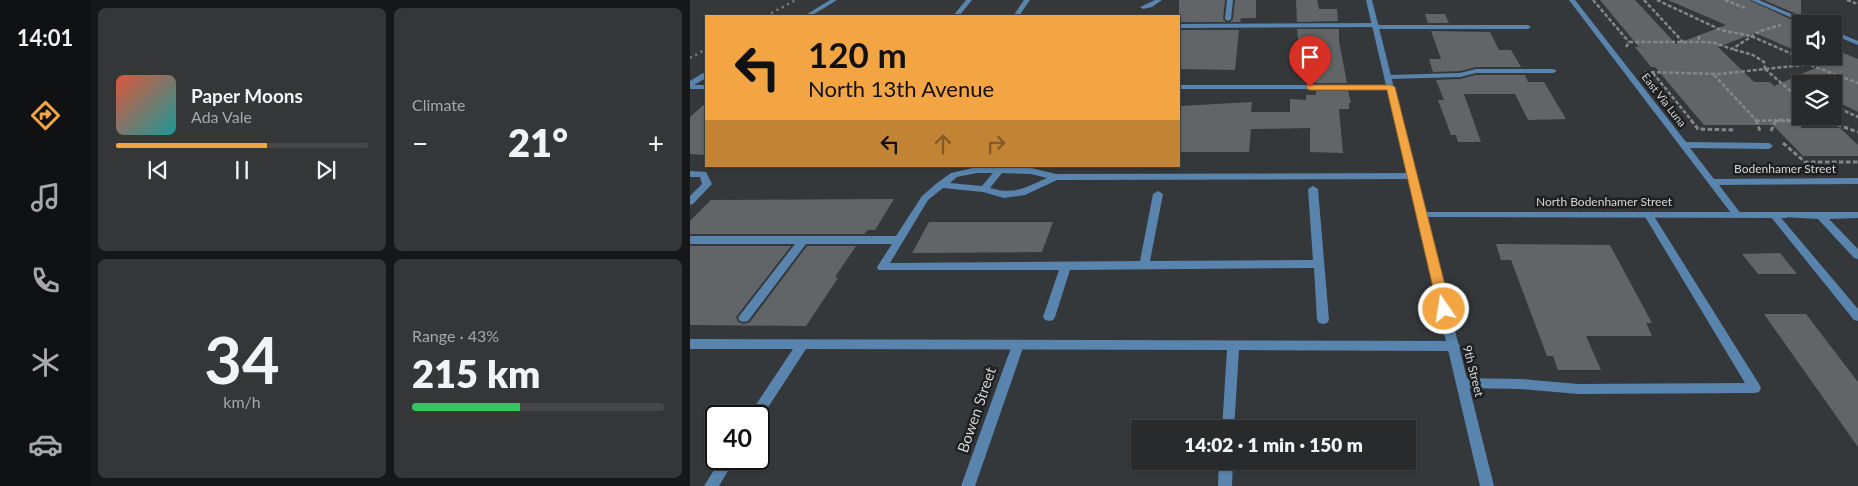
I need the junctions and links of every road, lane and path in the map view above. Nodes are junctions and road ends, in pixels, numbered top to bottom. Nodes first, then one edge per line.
1 (834, 0) edge
2 (968, 0) edge
3 (1027, 0) edge
4 (1159, 0) edge
5 (1230, 0) edge
6 (1369, 0) edge
7 (1572, 0) edge
8 (1593, 0) edge
9 (1644, 0) edge
10 (1657, 0) edge
11 (1754, 0) edge
12 (1847, 0) edge
13 (1858, 4) edge
14 (1142, 7) dead end
15 (808, 15) edge
16 (957, 15) edge
17 (1017, 15) edge
18 (1792, 16) edge
19 (1228, 19) dead end
20 (1784, 24) dead end
21 (1180, 26) edge
22 (1376, 26) junction
23 (1528, 27) dead end
24 (1699, 36) dead end
25 (1751, 36) junction
26 (1842, 36) edge
27 (1629, 42) junction
28 (1684, 42) junction
29 (1699, 42) junction
30 (1858, 43) edge
31 (1732, 49) junction
32 (1792, 53) edge
33 (1631, 54) dead end
34 (1797, 65) edge
35 (1810, 65) edge
36 (1764, 69) junction
37 (1642, 70) dead end
38 (1553, 71) dead end
39 (1713, 74) junction
40 (705, 76) edge
41 (1390, 82) junction
42 (1858, 83) edge
43 (690, 86) edge
44 (705, 87) edge
45 (1180, 87) edge
46 (1792, 92) edge
47 (1842, 110) edge
48 (1858, 117) edge
49 (1756, 120) junction
50 (1776, 120) junction
51 (1792, 121) edge
52 (1836, 125) edge
53 (1760, 131) dead end
54 (1771, 131) dead end
55 (1858, 132) edge
56 (1684, 145) junction
57 (1769, 146) dead end
58 (1000, 170) junction
59 (690, 174) edge
60 (1412, 176) junction
61 (1056, 177) junction
62 (1712, 182) junction
63 (1858, 182) edge
64 (940, 185) junction
65 (984, 189) junction
66 (1313, 189) dead end
67 (1158, 194) dead end
68 (690, 202) edge
69 (1422, 215) junction
70 (1649, 215) junction
71 (1737, 215) junction
72 (1774, 215) junction
73 (1858, 215) edge
74 (1821, 216) junction
75 (690, 240) edge
76 (803, 240) junction
77 (899, 240) junction
78 (1858, 255) edge
79 (1318, 264) junction
80 (1066, 265) junction
81 (1144, 265) junction
82 (1049, 317) dead end
83 (1858, 317) edge
84 (744, 318) dead end
85 (1323, 320) dead end
86 (690, 344) edge
87 (803, 344) junction
88 (1018, 345) junction
89 (1233, 346) junction
90 (1454, 346) junction
91 (1463, 384) junction
92 (763, 405) edge
93 (1229, 420) edge
94 (721, 470) edge
95 (1226, 470) edge
96 (710, 486) edge
97 (968, 486) edge
98 (1225, 486) edge
99 (1487, 486) edge

1 - 15 street
2 - 16 street
3 - 17 street
4 - 14 street
5 - 19 street
6 - 22 street, 9th Street
7 - 56 street, East Via Luna
8 - 27 path
9 - 28 path
10 - 25 path
11 - 18 street
12 - 13 path
20 - 25 path
21 - 22 street
22 - 23 street
22 - 41 street, 9th Street
24 - 29 path
25 - 31 path
25 - 32 path
26 - 30 street
27 - 28 path
27 - 33 path
28 - 29 path
29 - 31 path
31 - 36 path
34 - 36 path
35 - 42 path
36 - 39 path
36 - 46 path
37 - 39 path
38 - 41 street
39 - 49 path
40 - 43 street
41 - 45 street
41 - 60 street, 9th Street
43 - 44 street
47 - 48 path
49 - 50 path
49 - 53 path
50 - 51 path
50 - 54 path
52 - 55 path
56 - 57 street
56 - 62 street, East Via Luna
58 - 61 street
58 - 64 street
58 - 65 street
59 - 68 street
60 - 61 street
60 - 69 street, 9th Street
61 - 65 street
62 - 63 street, Bodenhamer Street
62 - 71 street, East Via Luna
64 - 65 street
64 - 77 street
66 - 79 street
67 - 81 street
69 - 70 street, North Bodenhamer Street
69 - 90 street, 9th Street
70 - 71 street, North Bodenhamer Street
70 - 91 street
71 - 72 street, North Bodenhamer Street
72 - 74 street, North Bodenhamer Street
72 - 83 street
73 - 74 street, North Bodenhamer Street
74 - 78 street
75 - 76 street
76 - 77 street
76 - 84 street
77 - 80 street
79 - 81 street
79 - 85 street
80 - 81 street
80 - 82 street
86 - 87 street
87 - 88 street
87 - 92 street
88 - 89 street
88 - 97 street, Bowen Street
89 - 90 street
89 - 93 street
90 - 91 street, 9th Street
91 - 99 street, 9th Street
94 - 96 street
95 - 98 street

